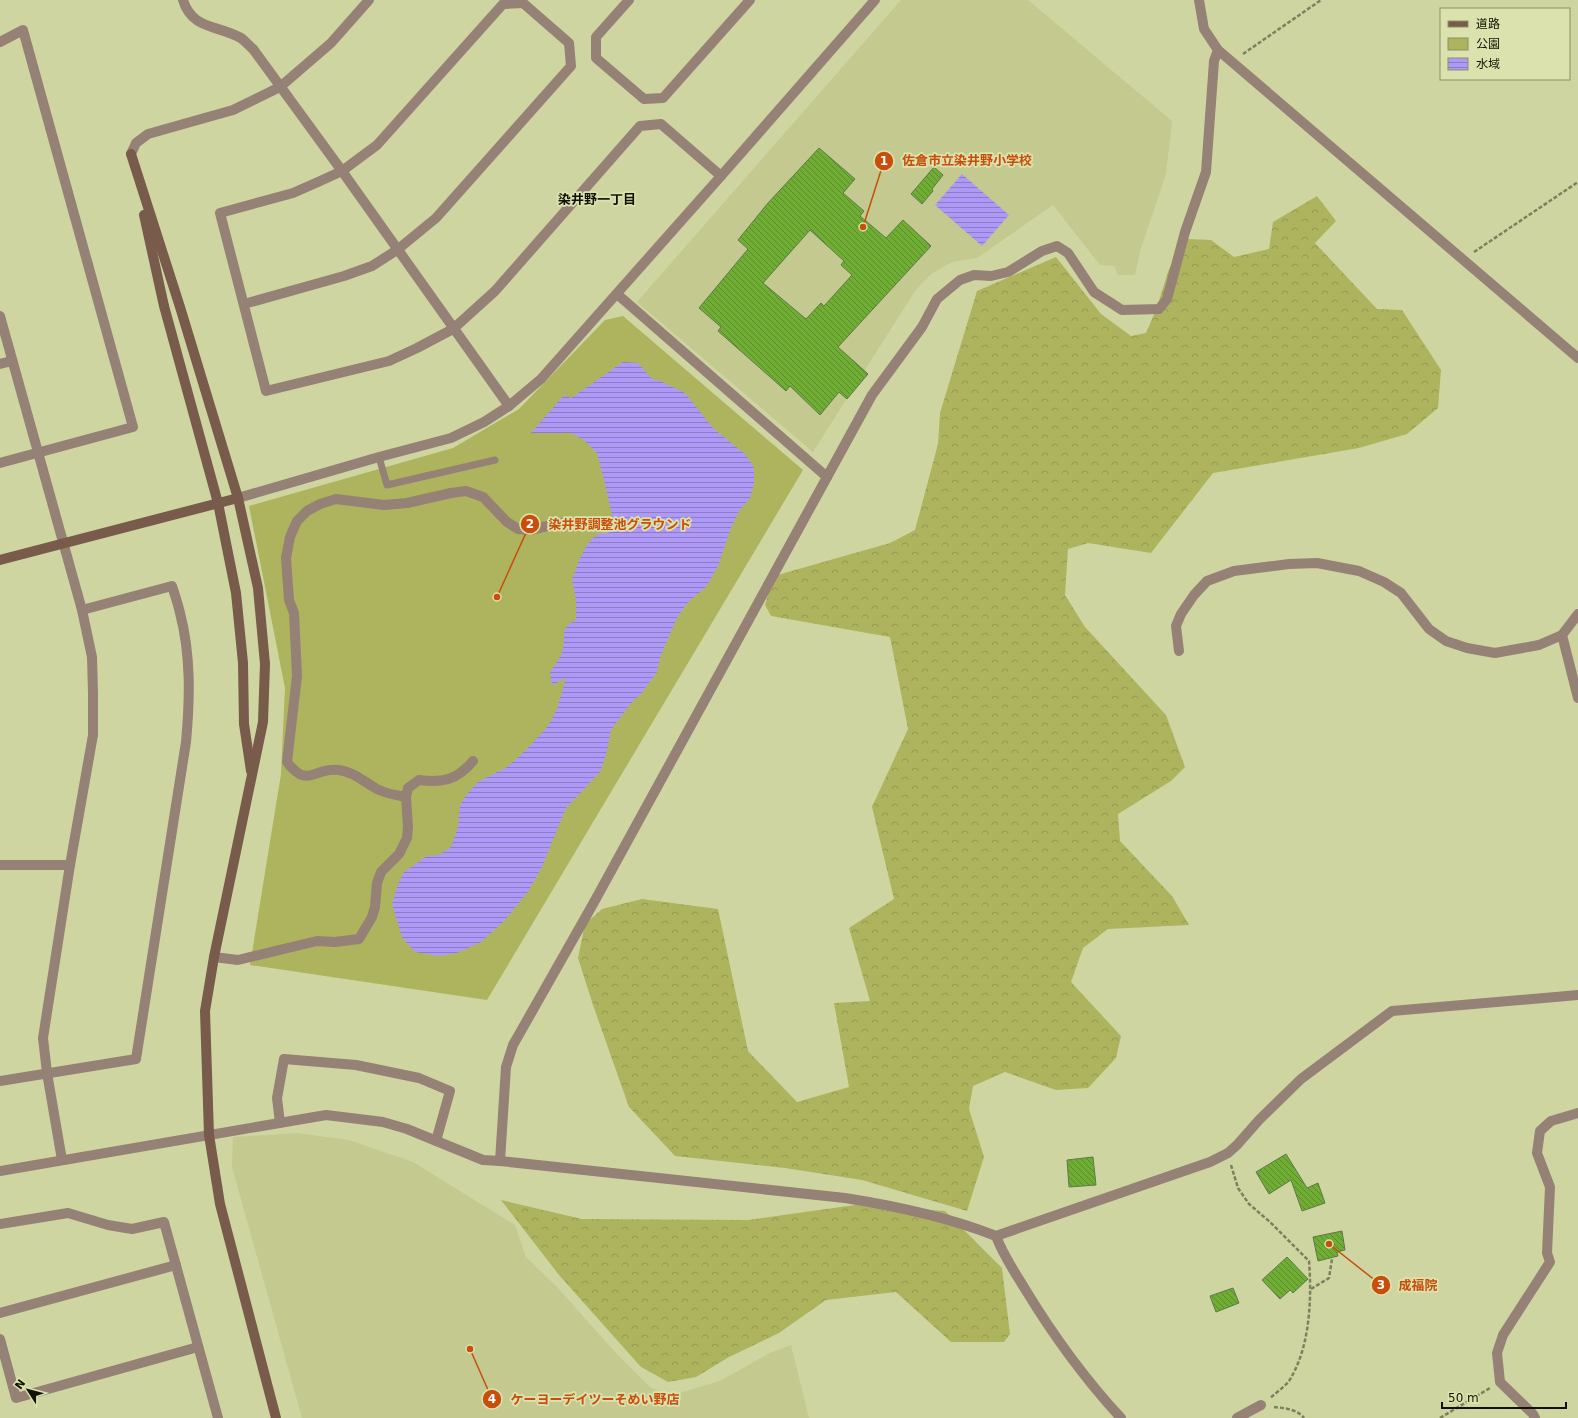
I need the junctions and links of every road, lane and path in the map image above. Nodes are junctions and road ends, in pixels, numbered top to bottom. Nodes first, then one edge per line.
1 (183, 0) edge
2 (369, 0) edge
3 (629, 0) edge
4 (750, 0) edge
5 (875, 0) edge
6 (1199, 0) edge
7 (1320, 0) edge
8 (0, 42) edge
9 (1218, 50) junction
10 (1232, 61) junction
11 (280, 87) junction
12 (131, 154) junction
13 (342, 171) junction
14 (721, 176) junction
15 (1578, 182) edge
16 (397, 250) junction
17 (1462, 260) junction
18 (617, 294) junction
19 (244, 304) junction
20 (0, 316) edge
21 (453, 329) junction
22 (1578, 358) edge
23 (12, 361) junction
24 (0, 364) edge
25 (508, 406) junction
26 (38, 453) junction
27 (379, 457) junction
28 (495, 460) dead end
29 (0, 463) edge
30 (827, 477) junction
31 (238, 498) junction
32 (218, 503) junction
33 (562, 523) dead end
34 (63, 544) junction
35 (0, 560) edge
36 (82, 610) junction
37 (1578, 614) edge
38 (1562, 635) junction
39 (1179, 651) dead end
40 (1578, 698) edge
41 (473, 760) dead end
42 (252, 777) junction
43 (406, 797) junction
44 (0, 865) edge
45 (70, 866) junction
46 (214, 957) junction
47 (1578, 995) edge
48 (47, 1073) junction
49 (0, 1081) edge
50 (1578, 1112) edge
51 (280, 1123) junction
52 (209, 1135) junction
53 (436, 1141) junction
54 (1228, 1153) junction
55 (62, 1160) junction
56 (500, 1160) junction
57 (0, 1171) edge
58 (0, 1224) edge
59 (996, 1236) junction
60 (1332, 1259) dead end
61 (176, 1266) junction
62 (1311, 1289) junction
63 (0, 1313) edge
64 (0, 1339) edge
65 (198, 1347) junction
66 (1500, 1382) junction
67 (1261, 1405) junction
68 (218, 1418) edge
69 (276, 1418) edge
70 (1121, 1418) edge
71 (1237, 1418) edge
72 (1304, 1418) edge
73 (1440, 1418) edge
74 (1535, 1418) edge

1 - 11 street
2 - 11 street
3 - 4 street
5 - 14 street
6 - 9 street
7 - 10 path
8 - 26 street
9 - 10 street
9 - 30 street
10 - 17 street
11 - 12 street
11 - 13 street
12 - 31 street
12 - 32 street
13 - 16 street
13 - 16 street
13 - 19 street
14 - 18 street
14 - 21 street
15 - 17 path
16 - 19 street
16 - 21 street
17 - 22 street
18 - 25 street
18 - 30 street
19 - 21 street
20 - 23 street
21 - 25 street
23 - 24 street
23 - 26 street
25 - 27 street
26 - 29 street
26 - 34 street
27 - 28 lane
27 - 31 street
30 - 56 street
31 - 32 street
31 - 42 street
32 - 34 street
32 - 42 street
33 - 43 street
34 - 35 street
34 - 36 street
36 - 45 street
36 - 48 street
37 - 38 street
38 - 39 street
38 - 40 street
41 - 43 street
42 - 46 street
43 - 46 street
44 - 45 street
45 - 48 street
46 - 52 street
47 - 54 street
48 - 49 street
48 - 55 street
50 - 66 street
51 - 52 street
51 - 53 street
51 - 53 street
52 - 55 street
52 - 69 street
53 - 56 street
54 - 59 street
54 - 62 path
55 - 57 street
56 - 59 street
58 - 61 street
59 - 70 street
60 - 62 path
61 - 63 street
61 - 65 street
62 - 67 path
64 - 65 street
65 - 68 street
66 - 73 path
66 - 74 street
67 - 71 street
67 - 72 path

